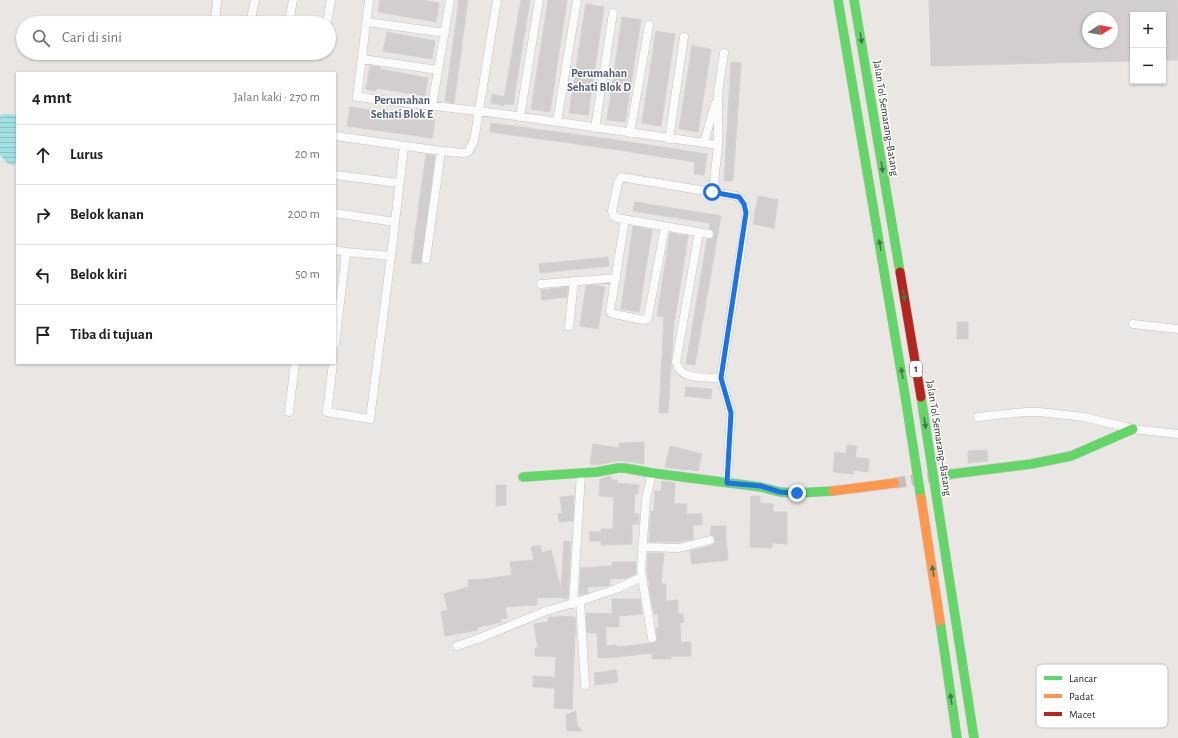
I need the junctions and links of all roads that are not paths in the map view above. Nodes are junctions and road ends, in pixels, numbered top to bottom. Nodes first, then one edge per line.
1 (217, 0) edge
2 (255, 0) edge
3 (293, 0) edge
4 (331, 0) edge
5 (369, 0) edge
6 (450, 0) edge
7 (497, 0) edge
8 (539, 0) edge
9 (577, 0) edge
10 (838, 0) edge
11 (854, 0) edge
12 (613, 13) dead end
13 (215, 16) edge
14 (252, 16) edge
15 (290, 16) edge
16 (328, 16) edge
17 (367, 22) junction
18 (649, 25) dead end
19 (445, 33) junction
20 (684, 36) dead end
21 (724, 53) dead end
22 (362, 59) junction
23 (438, 70) junction
24 (718, 93) junction
25 (432, 106) junction
26 (479, 111) junction
27 (520, 117) junction
28 (557, 122) junction
29 (595, 128) junction
30 (630, 133) junction
31 (336, 136) edge
32 (669, 139) junction
33 (704, 143) junction
34 (718, 145) junction
35 (404, 146) junction
36 (441, 151) junction
37 (336, 175) edge
38 (399, 183) junction
39 (712, 192) junction
40 (336, 213) edge
41 (625, 220) junction
42 (395, 222) junction
43 (665, 226) junction
44 (699, 232) junction
45 (709, 234) dead end
46 (336, 250) edge
47 (346, 252) junction
48 (391, 256) junction
49 (426, 259) dead end
50 (616, 278) junction
51 (574, 281) junction
52 (540, 284) dead end
53 (1133, 324) dead end
54 (569, 326) dead end
55 (1178, 329) edge
56 (336, 336) edge
57 (295, 364) edge
58 (333, 364) edge
59 (721, 378) junction
60 (289, 412) dead end
61 (978, 417) dead end
62 (1133, 429) junction
63 (1178, 434) edge
64 (652, 473) junction
65 (581, 474) junction
66 (952, 474) tunnel mouth
67 (523, 477) dead end
68 (727, 483) junction
69 (896, 483) tunnel mouth
70 (710, 540) dead end
71 (642, 547) junction
72 (642, 577) junction
73 (576, 603) junction
74 (652, 638) dead end
75 (457, 646) dead end
76 (585, 685) dead end
77 (957, 738) edge
78 (974, 738) edge

1 - 13 street
2 - 14 street
3 - 15 street
4 - 16 street
5 - 17 street
6 - 19 street
7 - 26 street
8 - 27 street
9 - 28 street
77 -> 10 main road, 1
11 -> 78 main road, Jalan Tol Semarang–Batang / 1
12 - 29 street
17 - 19 street
17 - 22 street
18 - 30 street
19 - 23 street
20 - 32 street
21 - 24 street
22 - 23 street
22 - 25 street
23 - 25 street
24 - 33 street
24 - 34 street
25 - 26 street
26 - 27 street
26 - 36 street
27 - 28 street
28 - 29 street
29 - 30 street
30 - 32 street
31 - 35 street
32 - 33 street
33 - 34 street
34 - 39 street
35 - 36 street
35 - 38 street
36 - 49 street
37 - 38 street
38 - 42 street
39 - 41 street
39 - 59 street
40 - 42 street
41 - 43 street
41 - 50 street
42 - 48 street
43 - 44 street
43 - 50 street
44 - 45 street
44 - 59 street
46 - 47 street
47 - 48 street
47 - 56 street
48 - 58 street
50 - 51 street
51 - 52 street
51 - 54 street
53 - 55 street
57 - 60 street
59 - 68 street
61 - 62 street
62 - 63 street
62 - 66 main road
64 - 65 main road
64 - 68 main road
64 - 71 street
65 - 67 main road
65 - 73 street
68 - 69 main road
70 - 71 street
71 - 72 street
72 - 73 street
72 - 74 street
73 - 75 street
73 - 76 street

